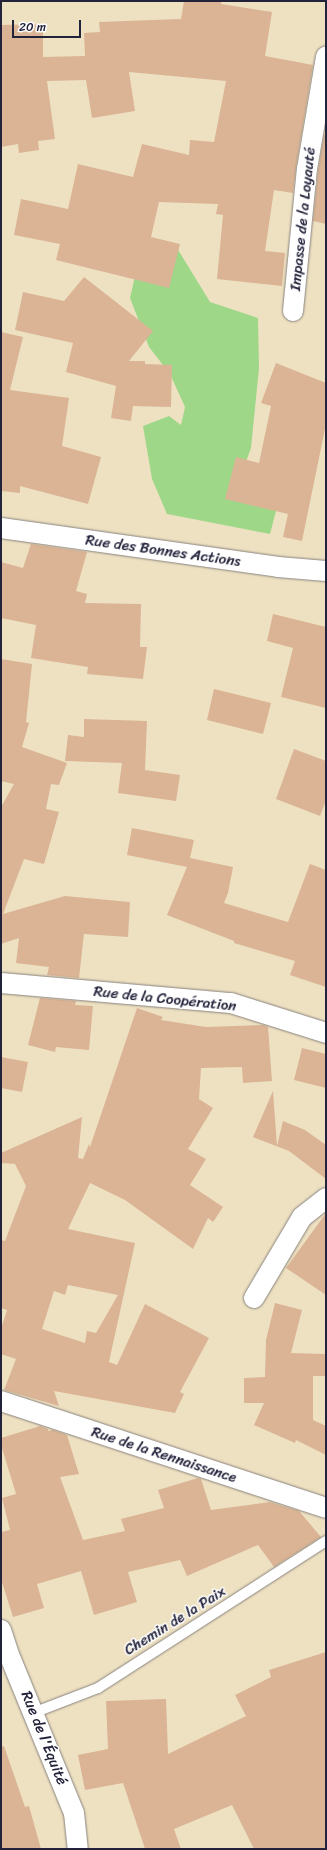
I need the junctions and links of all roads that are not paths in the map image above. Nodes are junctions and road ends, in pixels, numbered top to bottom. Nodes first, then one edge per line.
1 (326, 57) edge
2 (293, 311) dead end
3 (1, 528) edge
4 (326, 571) edge
5 (1, 983) edge
6 (326, 1034) edge
7 (326, 1198) edge
8 (254, 1298) dead end
9 (1, 1401) edge
10 (326, 1508) edge
11 (326, 1541) edge
12 (1, 1630) edge
13 (6, 1659) edge
14 (34, 1713) junction
15 (78, 1849) edge

1 - 2 street, Impasse de la Loyauté
3 - 4 street, Rue des Bonnes Actions
5 - 6 street, Rue de la Coopération
7 - 8 street
9 - 10 street, Rue de la Rennaissance
11 - 14 lane, Chemin de la Paix
12 - 13 street, Rue de l'Équité
13 - 14 street, Rue de l'Équité
14 - 15 street, Rue de l'Équité

